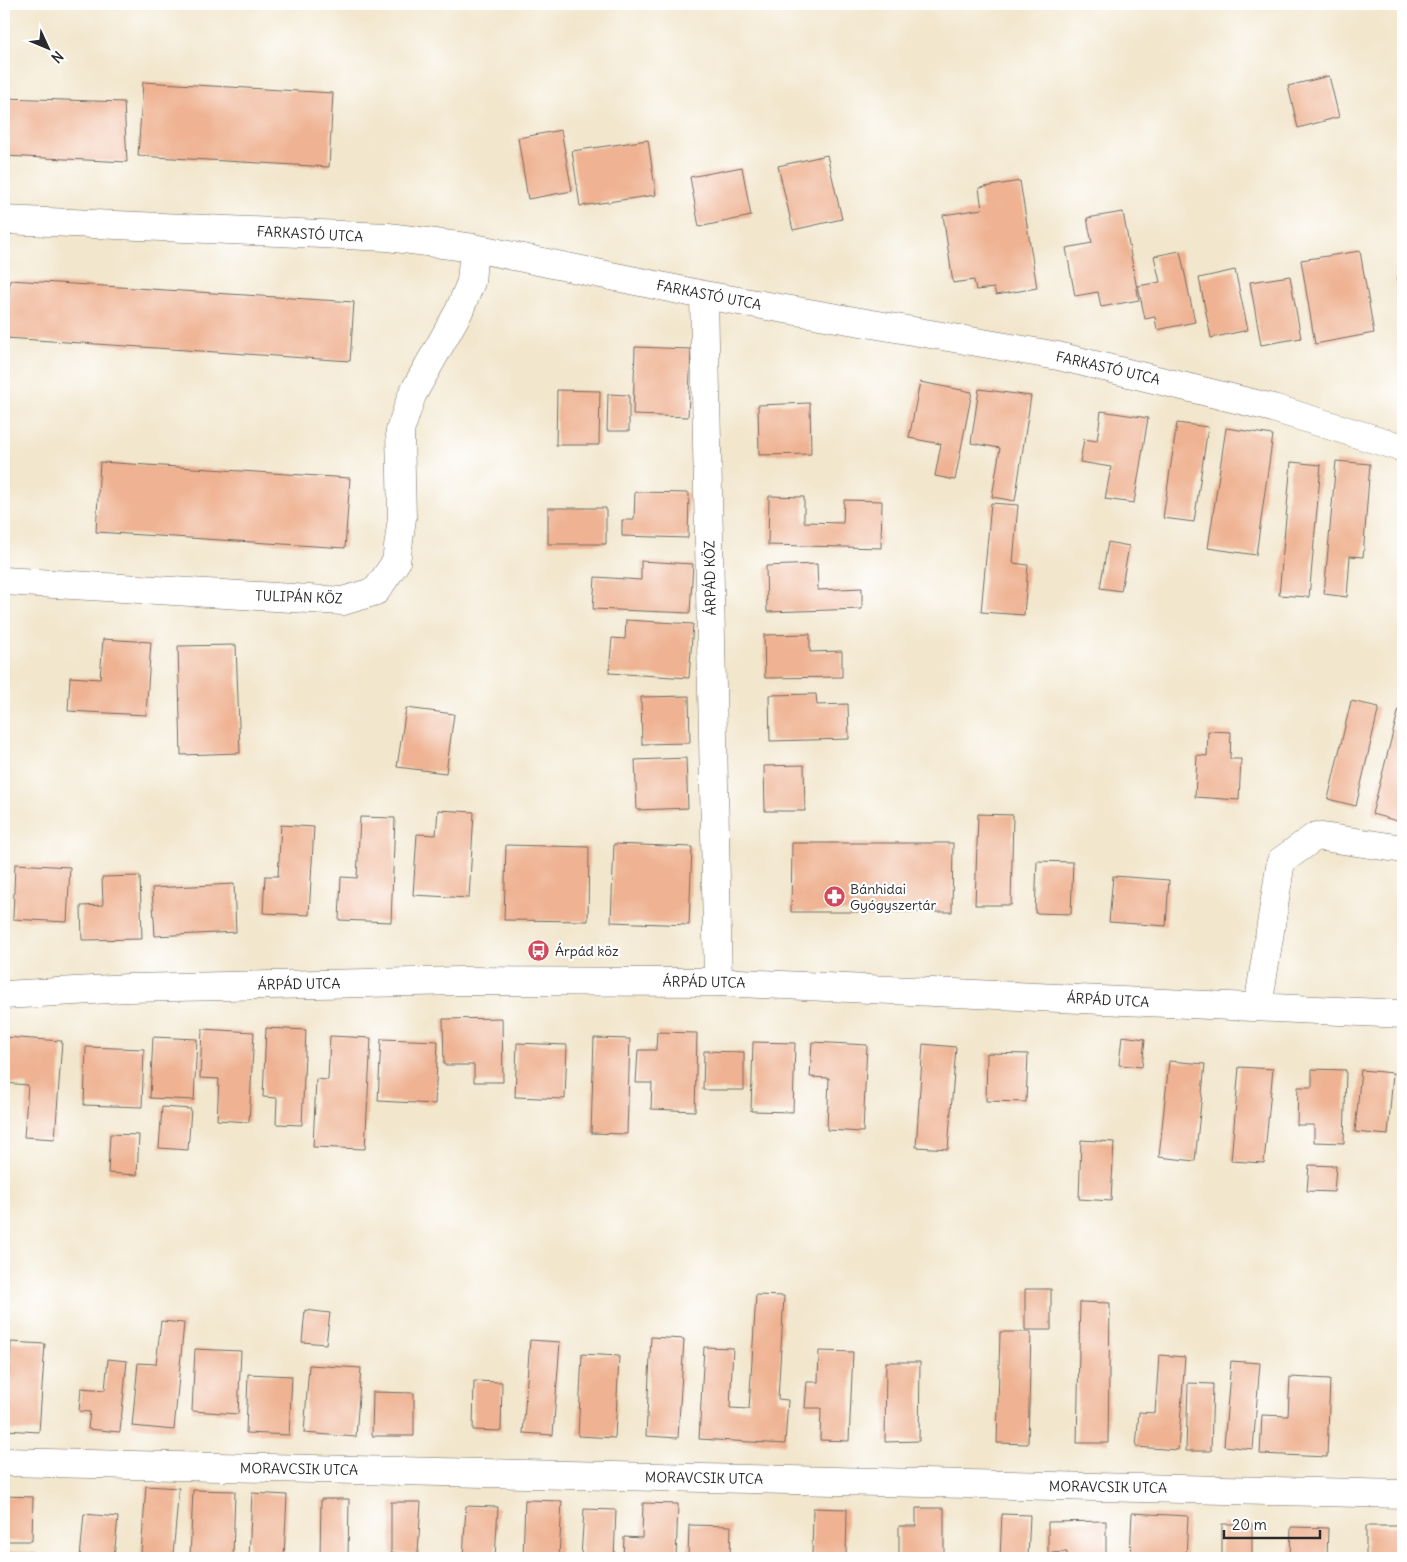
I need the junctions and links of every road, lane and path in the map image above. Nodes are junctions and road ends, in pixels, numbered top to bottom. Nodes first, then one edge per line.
1 (4, 220) edge
2 (474, 248) junction
3 (704, 295) junction
4 (1403, 448) edge
5 (4, 581) edge
6 (1403, 849) edge
7 (718, 982) junction
8 (4, 995) edge
9 (1258, 1007) junction
10 (1403, 1014) edge
11 (4, 1462) edge
12 (1403, 1494) edge

1 - 2 street, FARKASTÓ UTCA
2 - 3 street, FARKASTÓ UTCA
2 - 5 street, TULIPÁN KÖZ
3 - 4 street, FARKASTÓ UTCA
3 - 7 street, ÁRPÁD KÖZ
6 - 9 street
7 - 8 street, ÁRPÁD UTCA
7 - 9 street, ÁRPÁD UTCA
9 - 10 street, ÁRPÁD UTCA
11 - 12 street, MORAVCSIK UTCA

